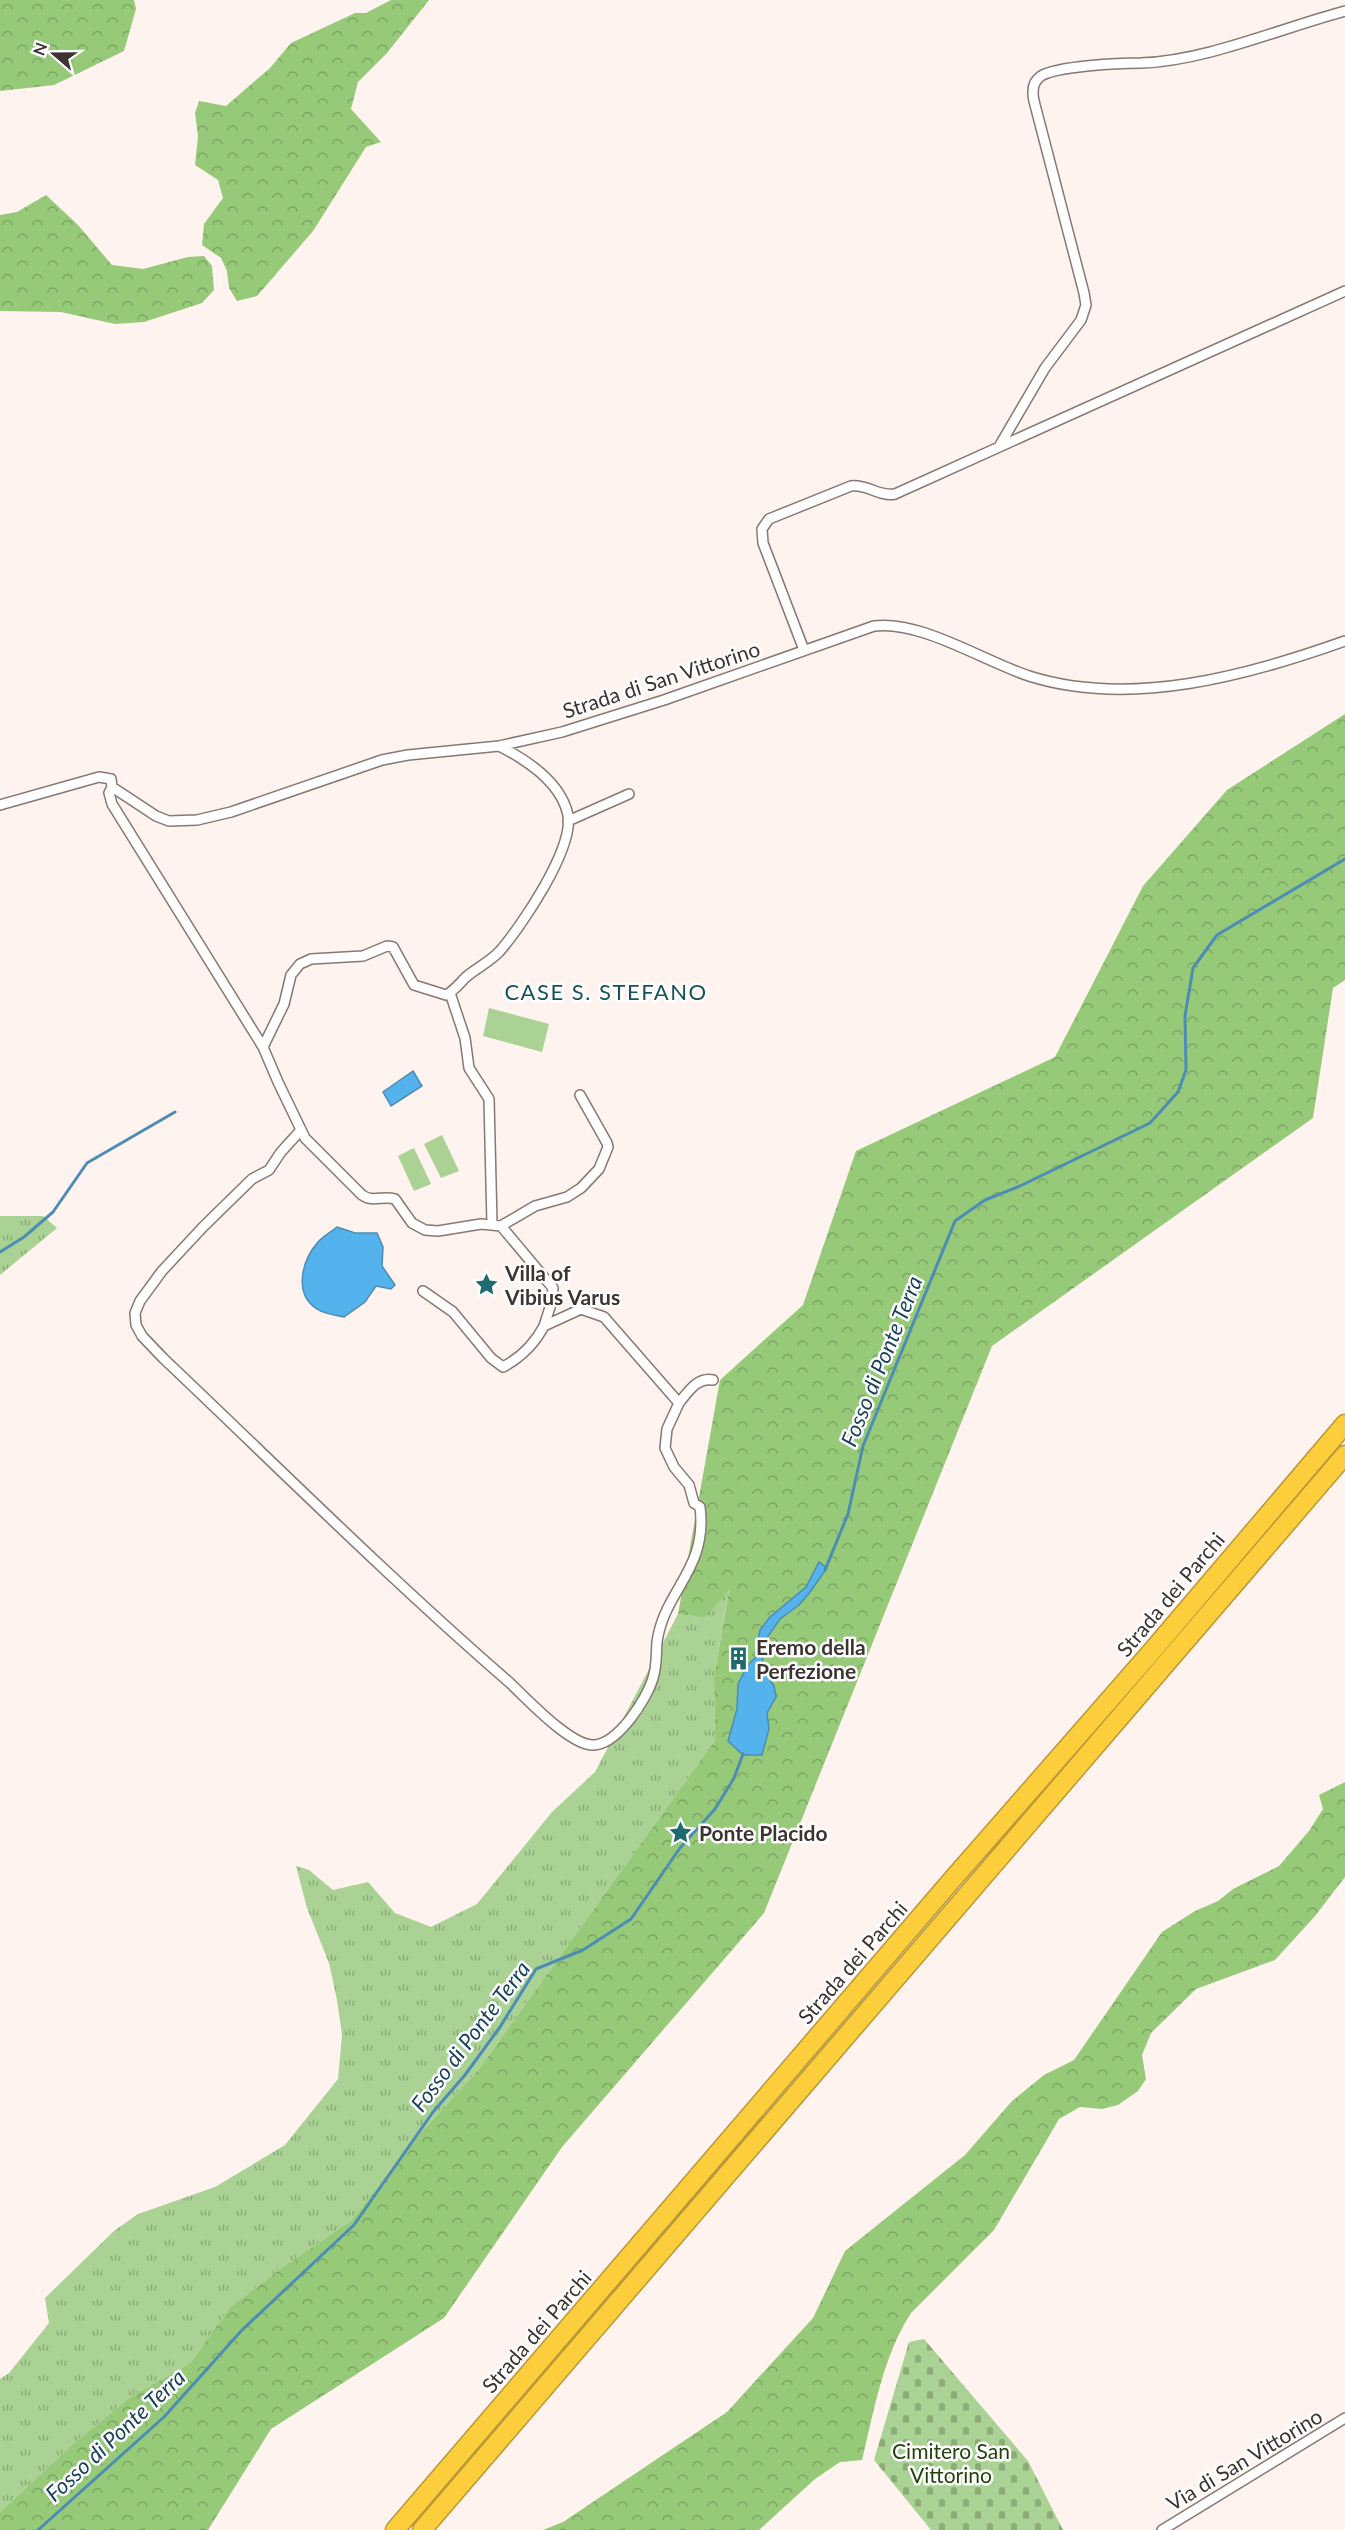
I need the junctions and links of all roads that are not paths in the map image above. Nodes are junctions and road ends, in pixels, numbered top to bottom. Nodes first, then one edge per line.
1 (1345, 11) edge
2 (1345, 291) edge
3 (1000, 445) junction
4 (1345, 641) edge
5 (804, 650) junction
6 (499, 746) junction
7 (112, 787) junction
8 (629, 794) dead end
9 (0, 805) edge
10 (568, 821) junction
11 (450, 993) junction
12 (263, 1047) junction
13 (579, 1095) dead end
14 (301, 1130) junction
15 (496, 1225) junction
16 (423, 1291) dead end
17 (544, 1326) junction
18 (713, 1380) dead end
19 (680, 1403) junction
20 (1345, 1424) edge
21 (1345, 1455) edge
22 (1345, 2418) edge
23 (395, 2530) edge
24 (422, 2530) edge
25 (1162, 2530) edge

1 - 3 street
2 - 3 street
3 - 5 street
4 - 5 street, Strada di San Vittorino
5 - 6 street, Strada di San Vittorino
6 - 7 street, Strada di San Vittorino
6 - 10 street
7 - 9 street, Strada di San Vittorino
7 - 12 street
8 - 10 street
10 - 11 street
11 - 12 street
11 - 15 street
12 - 14 street
13 - 15 street
14 - 15 street
14 - 19 street
15 - 17 street
16 - 17 street
17 - 19 street
18 - 19 street
20 - 23 highway, Strada dei Parchi
21 - 24 highway, Strada dei Parchi
22 - 25 street, Via di San Vittorino

